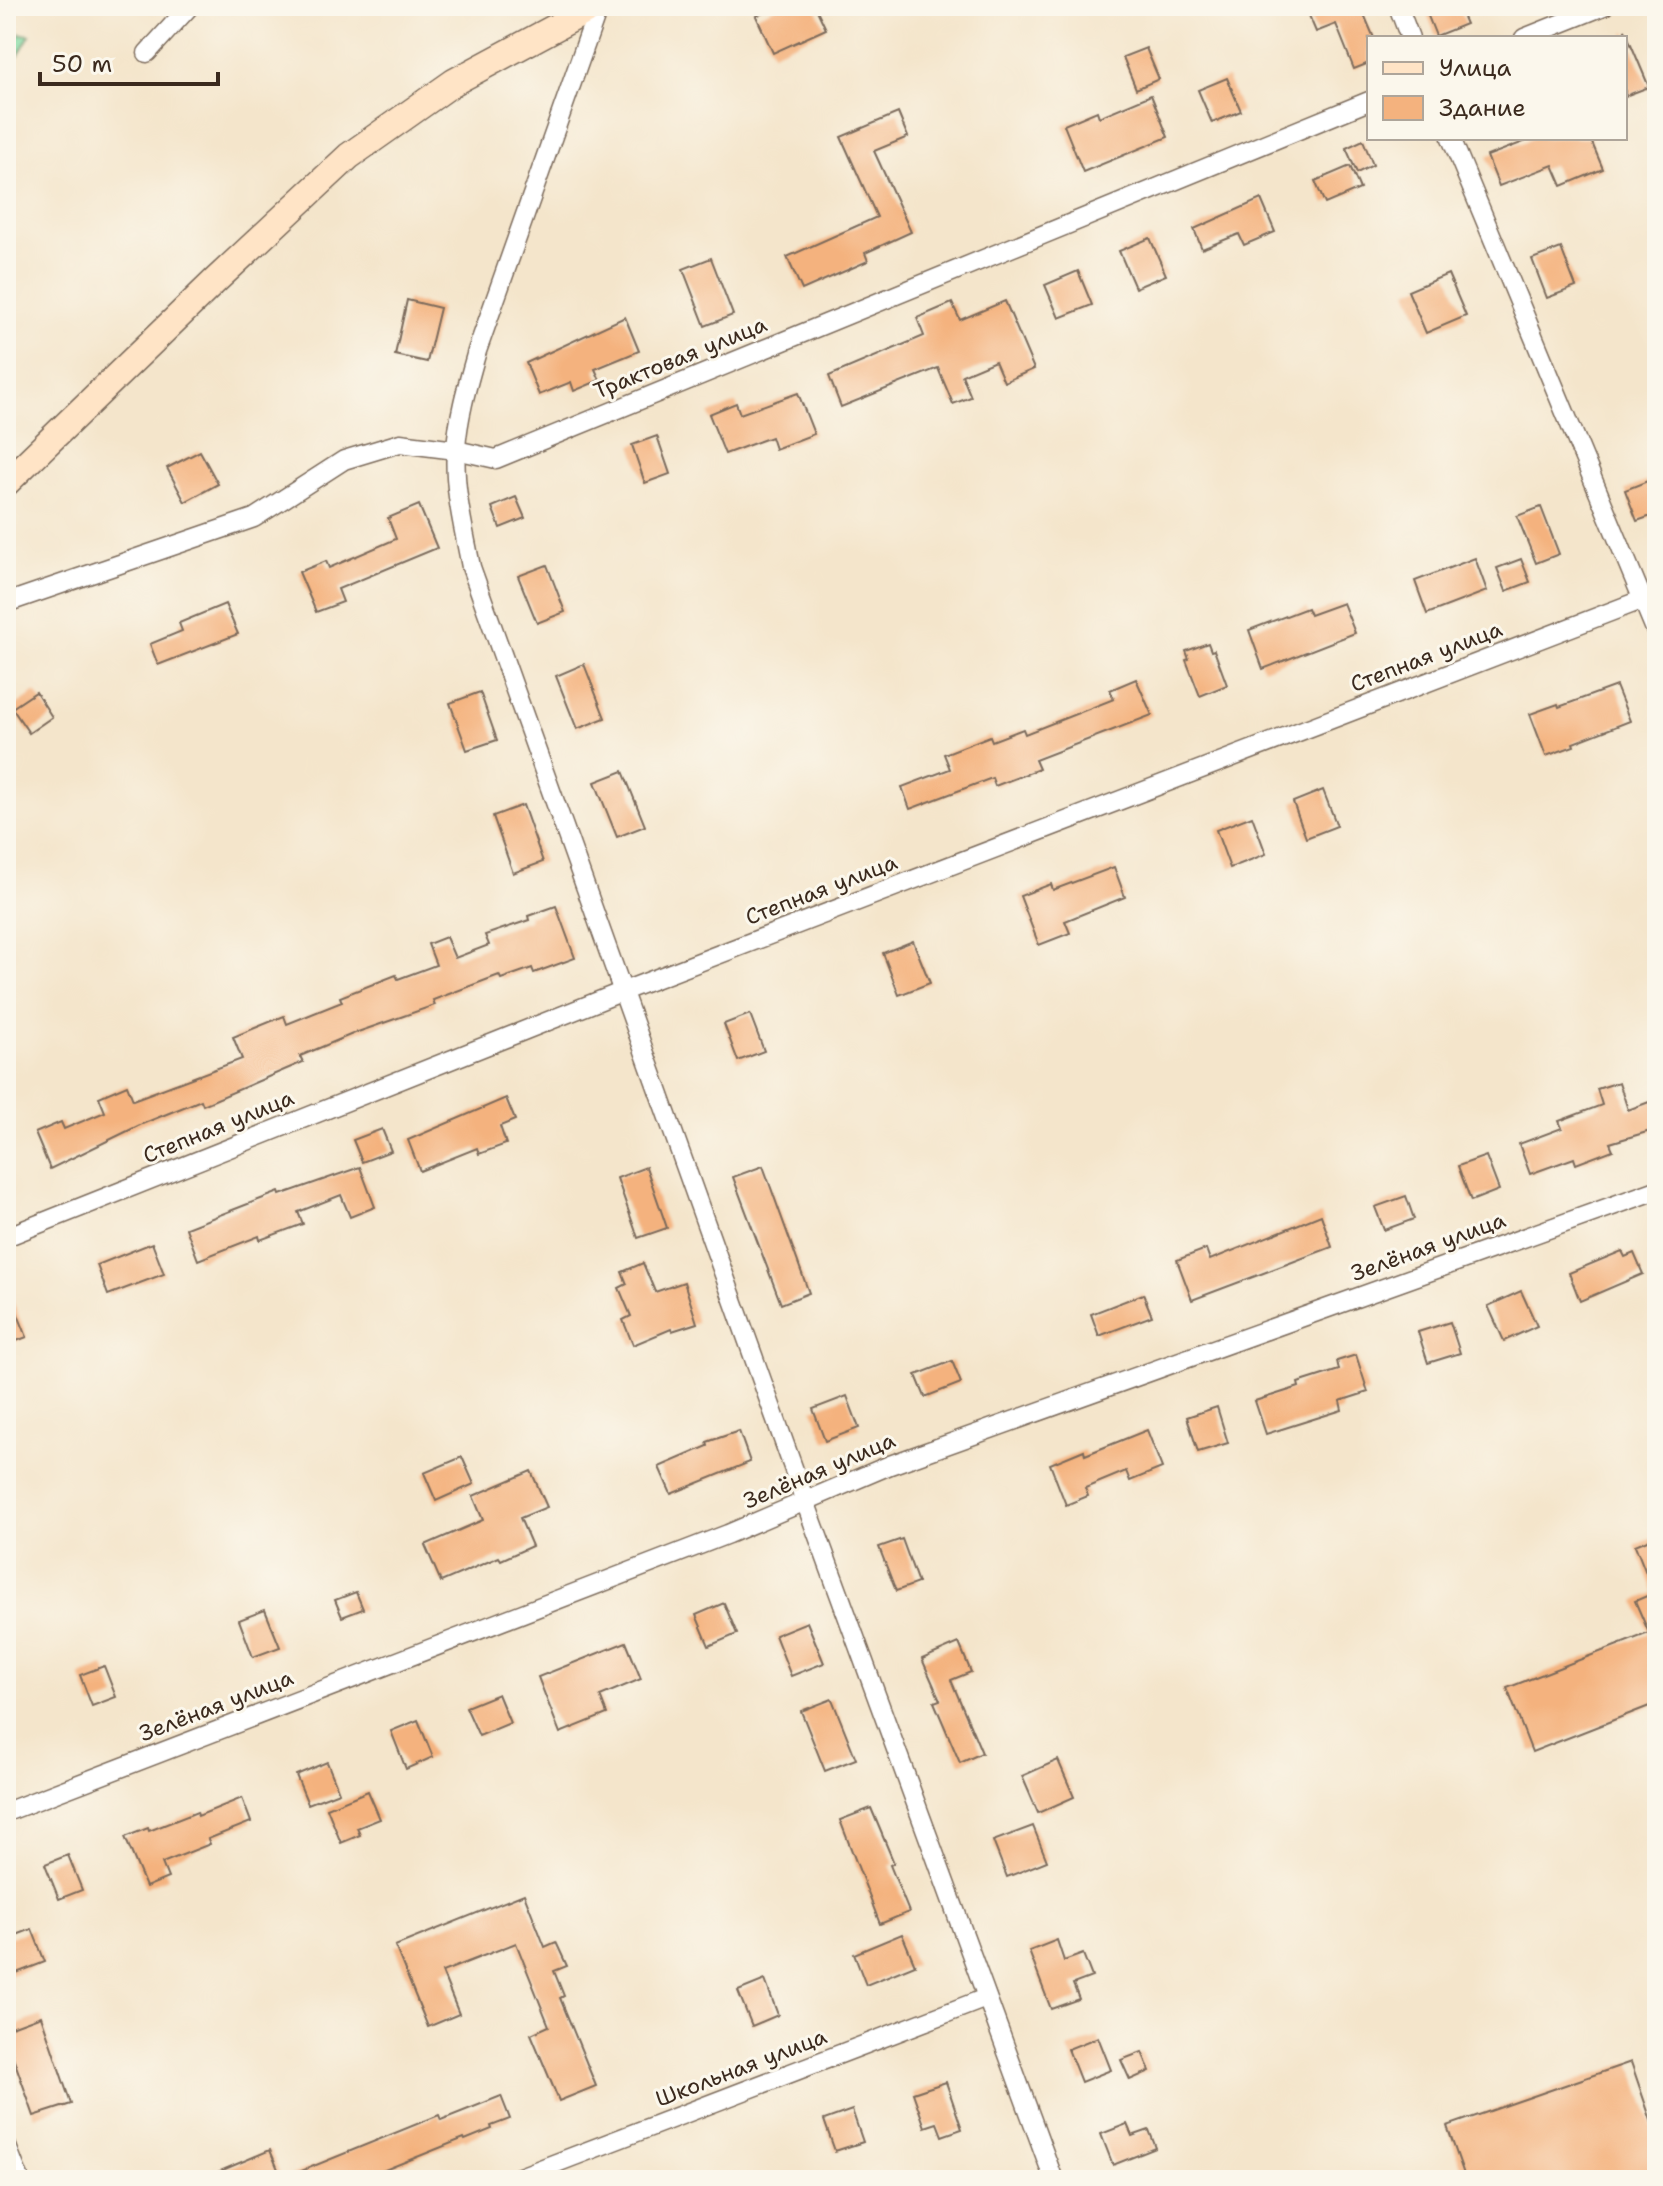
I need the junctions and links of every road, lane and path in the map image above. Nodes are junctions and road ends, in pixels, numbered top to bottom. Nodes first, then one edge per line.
1 (190, 6) edge
2 (597, 6) edge
3 (1398, 6) edge
4 (1604, 6) edge
5 (1409, 36) edge
6 (1529, 36) edge
7 (147, 53) dead end
8 (1367, 102) edge
9 (1452, 140) edge
10 (456, 450) junction
11 (6, 483) edge
12 (1650, 596) edge
13 (6, 603) edge
14 (1657, 634) edge
15 (621, 992) junction
16 (1657, 1190) edge
17 (6, 1237) edge
18 (805, 1501) junction
19 (6, 1812) edge
20 (986, 1998) junction
21 (6, 2144) edge
22 (20, 2180) edge
23 (512, 2180) edge
24 (1054, 2180) edge

1 - 7 street
2 - 10 street
2 - 11 main road
3 - 5 street
4 - 6 street
8 - 10 street, Трактовая улица
9 - 12 street
10 - 13 street, Трактовая улица
10 - 15 street
12 - 14 street
12 - 15 street, Степная улица
15 - 17 street, Степная улица
15 - 18 street
16 - 18 street, Зелёная улица
18 - 19 street, Зелёная улица
18 - 20 street
20 - 23 street, Школьная улица
20 - 24 street
21 - 22 street

